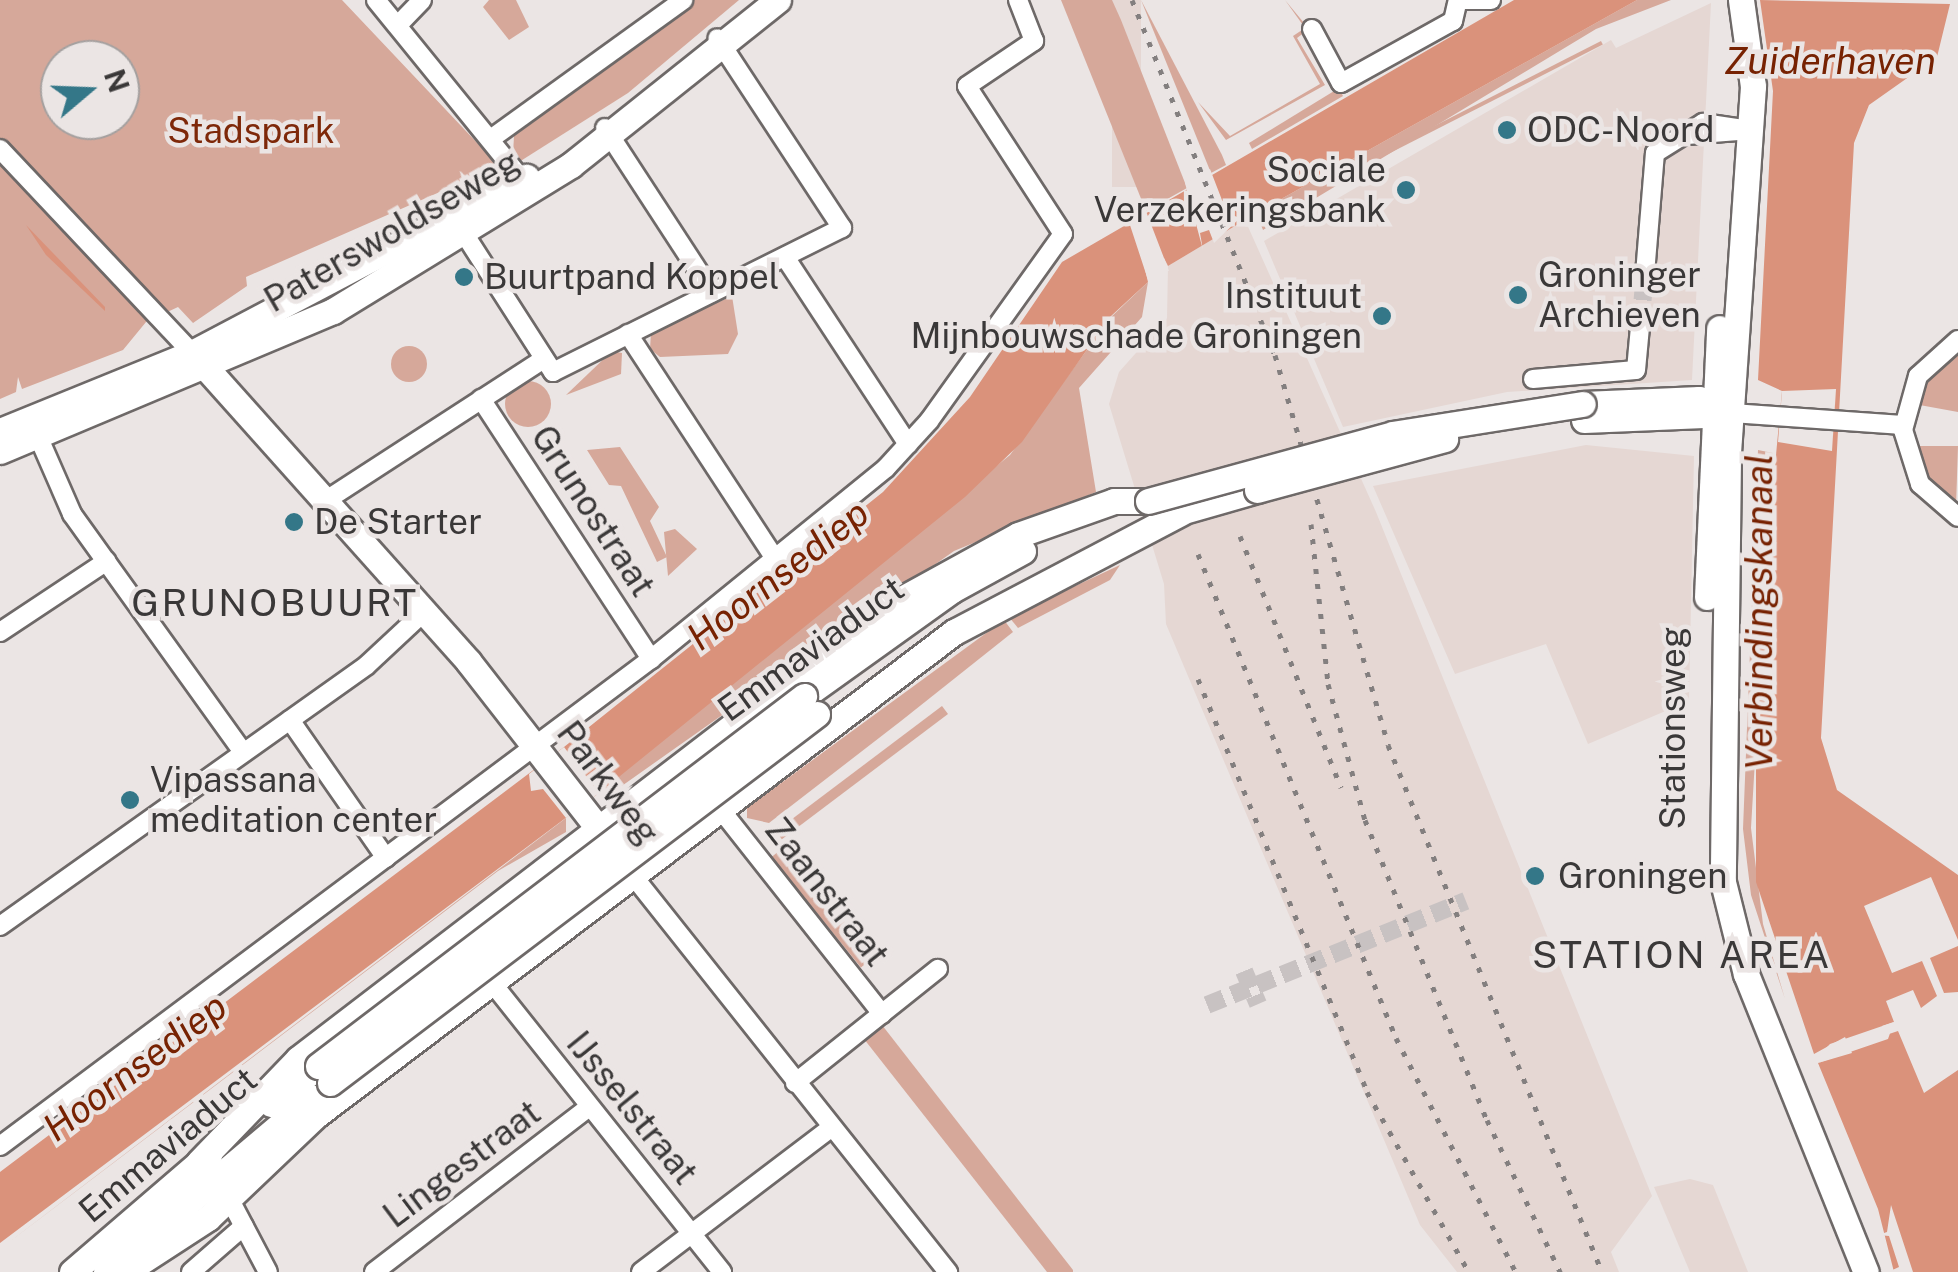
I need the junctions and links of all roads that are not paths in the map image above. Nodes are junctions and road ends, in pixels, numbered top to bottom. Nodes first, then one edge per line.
1 (376, 0) edge
2 (422, 0) edge
3 (683, 0) edge
4 (764, 0) edge
5 (778, 0) edge
6 (1018, 0) edge
7 (1459, 0) edge
8 (1491, 0) edge
9 (1732, 0) edge
10 (1741, 0) edge
11 (399, 24) junction
12 (1312, 28) dead end
13 (721, 43) junction
14 (1742, 130) junction
15 (607, 132) junction
16 (492, 138) junction
17 (0, 150) edge
18 (526, 185) junction
19 (459, 226) junction
20 (785, 257) junction
21 (1645, 274) tunnel mouth
22 (712, 292) junction
23 (1640, 327) tunnel mouth
24 (628, 334) junction
25 (1958, 340) edge
26 (544, 359) junction
27 (200, 361) junction
28 (1533, 379) dead end
29 (481, 399) junction
30 (1719, 411) junction
31 (1583, 412) junction
32 (1903, 425) junction
33 (0, 431) edge
34 (38, 436) junction
35 (908, 444) junction
36 (0, 451) edge
37 (325, 501) junction
38 (1958, 517) edge
39 (1100, 529) junction
40 (774, 559) junction
41 (107, 562) junction
42 (425, 610) junction
43 (0, 632) edge
44 (650, 659) junction
45 (290, 720) junction
46 (242, 751) junction
47 (542, 752) junction
48 (721, 810) junction
49 (589, 815) junction
50 (386, 858) junction
51 (634, 877) junction
52 (0, 926) edge
53 (938, 969) dead end
54 (493, 984) junction
55 (882, 1014) junction
56 (324, 1075) junction
57 (795, 1083) junction
58 (589, 1108) junction
59 (831, 1128) junction
60 (0, 1146) edge
61 (199, 1162) junction
62 (230, 1200) junction
63 (244, 1226) junction
64 (692, 1234) junction
65 (72, 1272) edge
66 (106, 1272) edge
67 (126, 1272) edge
68 (191, 1272) edge
69 (268, 1272) edge
70 (374, 1272) edge
71 (641, 1272) edge
72 (722, 1272) edge
73 (948, 1272) edge
74 (1851, 1272) edge
75 (1866, 1272) edge

1 - 11 street
2 - 11 street
3 - 16 street, Paterswoldseweg
4 - 13 main road, Paterswoldseweg
5 - 13 main road, Paterswoldseweg
6 - 35 street
7 - 8 street
7 - 12 street
9 - 14 main road
10 - 14 main road
11 - 16 street
13 - 15 main road, Paterswoldseweg
13 - 20 street
14 - 21 street
14 - 30 main road
15 - 18 main road, Paterswoldseweg
15 - 22 street
16 - 18 street
17 - 27 street
18 - 19 main road, Paterswoldseweg
19 - 26 street
19 - 27 main road, Paterswoldseweg
20 - 22 street
20 - 35 street
22 - 24 street
23 - 28 street
24 - 26 street
24 - 40 street
25 - 32 street
26 - 29 street
27 - 33 main road, Paterswoldseweg
27 - 34 main road, Paterswoldseweg
27 - 37 main road, Parkweg
29 - 37 street
29 - 44 street, Grunostraat
30 - 31 main road, Emmaviaduct
30 - 32 street
30 - 74 main road, Stationsweg
30 - 75 main road, Stationsweg
31 - 39 main road, Emmaviaduct, bridge
31 - 39 main road, Emmaviaduct, bridge
32 - 38 street
34 - 36 main road, Paterswoldseweg
34 - 41 street
35 - 40 street
37 - 42 main road, Parkweg
39 - 48 main road
39 - 49 main road
39 - 56 main road, Emmaviaduct, bridge
40 - 44 street
41 - 43 street
41 - 46 street
42 - 45 street
42 - 47 main road, Parkweg
44 - 47 street
45 - 46 street
45 - 50 street
46 - 52 street
47 - 49 main road, Parkweg
47 - 50 street
48 - 51 main road
48 - 55 street, Zaanstraat
49 - 51 main road, Parkweg
49 - 61 main road
50 - 60 street
51 - 54 main road
51 - 57 street, Parkweg
53 - 55 street
54 - 58 street, IJsselstraat
54 - 62 main road
55 - 57 street
56 - 61 main road, Emmaviaduct
56 - 66 main road, Emmaviaduct
57 - 59 street, Parkweg
58 - 64 street, IJsselstraat
58 - 70 street, Lingestraat
59 - 64 street
59 - 73 street, Parkweg
61 - 65 main road, Emmaviaduct
62 - 63 street
62 - 67 main road
63 - 68 street
63 - 69 street
64 - 71 street
64 - 72 street, IJsselstraat

